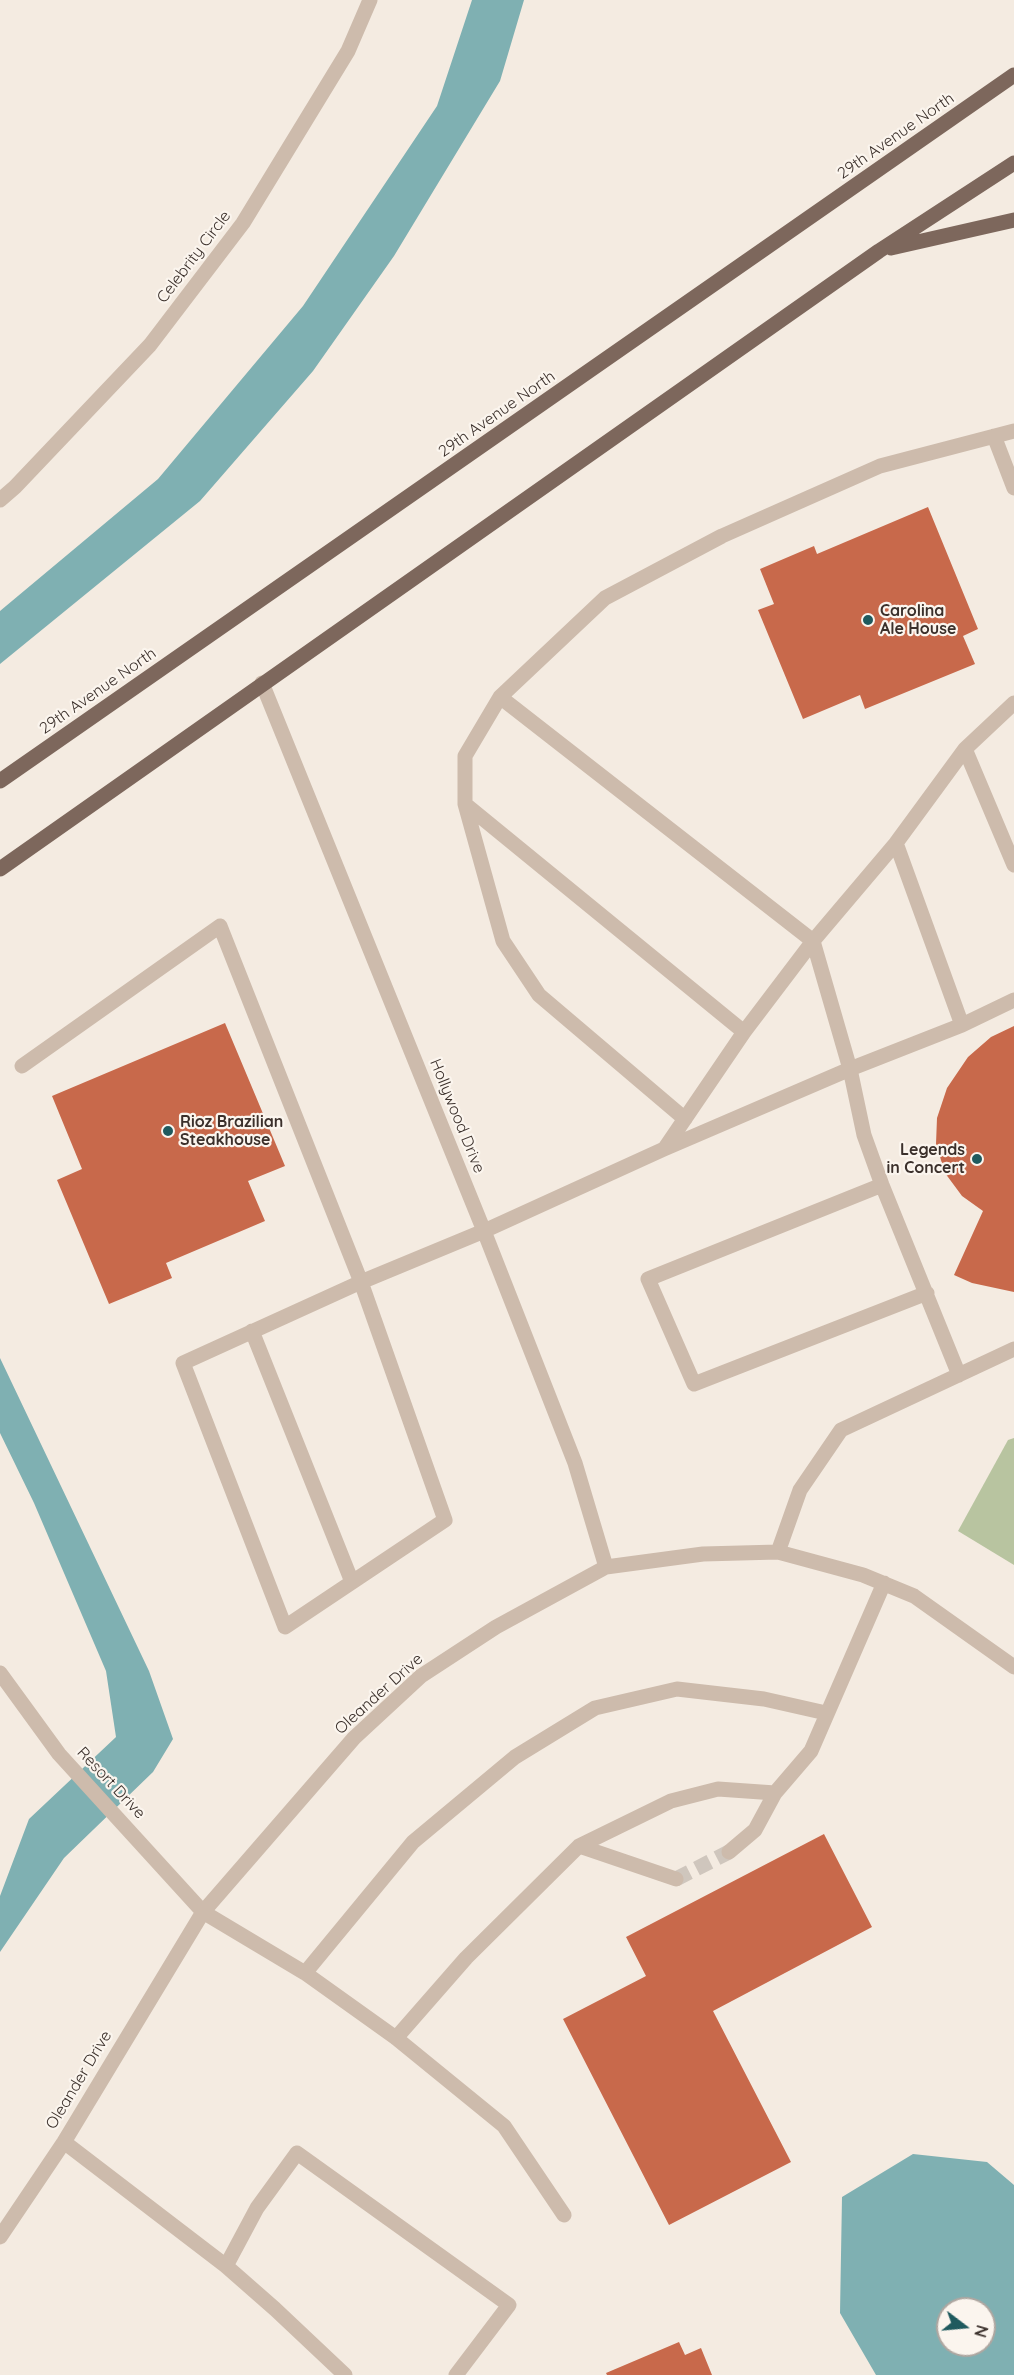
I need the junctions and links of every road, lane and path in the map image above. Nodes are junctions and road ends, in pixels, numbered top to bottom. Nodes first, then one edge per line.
1 (370, 0) edge
2 (1014, 75) edge
3 (1014, 163) edge
4 (1014, 220) edge
5 (879, 251) junction
6 (1014, 431) edge
7 (994, 436) junction
8 (1014, 488) edge
9 (0, 500) edge
10 (262, 683) junction
11 (500, 697) junction
12 (1014, 703) edge
13 (965, 749) junction
14 (0, 781) edge
15 (465, 804) junction
16 (896, 843) junction
17 (1014, 865) edge
18 (0, 868) edge
19 (813, 941) junction
20 (1014, 1000) edge
21 (962, 1025) junction
22 (744, 1032) junction
23 (22, 1066) dead end
24 (850, 1069) junction
25 (685, 1119) junction
26 (664, 1149) junction
27 (882, 1185) junction
28 (484, 1231) junction
29 (361, 1282) junction
30 (927, 1293) junction
31 (252, 1331) junction
32 (1014, 1348) edge
33 (959, 1375) junction
34 (778, 1552) junction
35 (606, 1567) junction
36 (352, 1582) junction
37 (884, 1583) junction
38 (1014, 1667) edge
39 (0, 1673) edge
40 (826, 1713) junction
41 (775, 1793) junction
42 (579, 1846) junction
43 (729, 1852) tunnel mouth
44 (676, 1879) dead end
45 (203, 1912) junction
46 (305, 1973) junction
47 (396, 2038) junction
48 (64, 2142) junction
49 (564, 2215) dead end
50 (0, 2237) edge
51 (226, 2266) junction
52 (345, 2375) edge
53 (456, 2375) edge

1 - 9 street, Celebrity Circle
2 - 14 main road, 29th Avenue North
3 - 5 main road
4 - 5 main road
5 - 10 main road
6 - 7 street
7 - 8 street
7 - 11 street
10 - 18 main road
10 - 28 street, Hollywood Drive
11 - 15 street
11 - 19 street
12 - 13 street
13 - 16 street
13 - 17 street
15 - 22 street
15 - 25 street
16 - 19 street
16 - 21 street
19 - 22 street
19 - 24 street
20 - 21 street
21 - 24 street
22 - 25 street
23 - 29 street
24 - 26 street
24 - 27 street
25 - 26 street
26 - 28 street
27 - 30 street
27 - 30 street
28 - 29 street
28 - 35 street, Hollywood Drive
29 - 31 street
29 - 36 street
30 - 33 street
31 - 36 street
31 - 36 street
32 - 33 street
33 - 34 street
34 - 35 street, Oleander Drive
34 - 37 street, Oleander Drive
35 - 45 street, Oleander Drive
37 - 38 street, Oleander Drive
37 - 40 street
39 - 45 street, Resort Drive
40 - 41 street
40 - 46 street
41 - 42 street
41 - 43 street
42 - 44 street
42 - 47 street
45 - 46 street, Resort Drive
45 - 48 street, Oleander Drive
46 - 47 street, Resort Drive
47 - 49 street, Resort Drive
48 - 50 street, Oleander Drive
48 - 51 street
51 - 52 street
51 - 53 street

